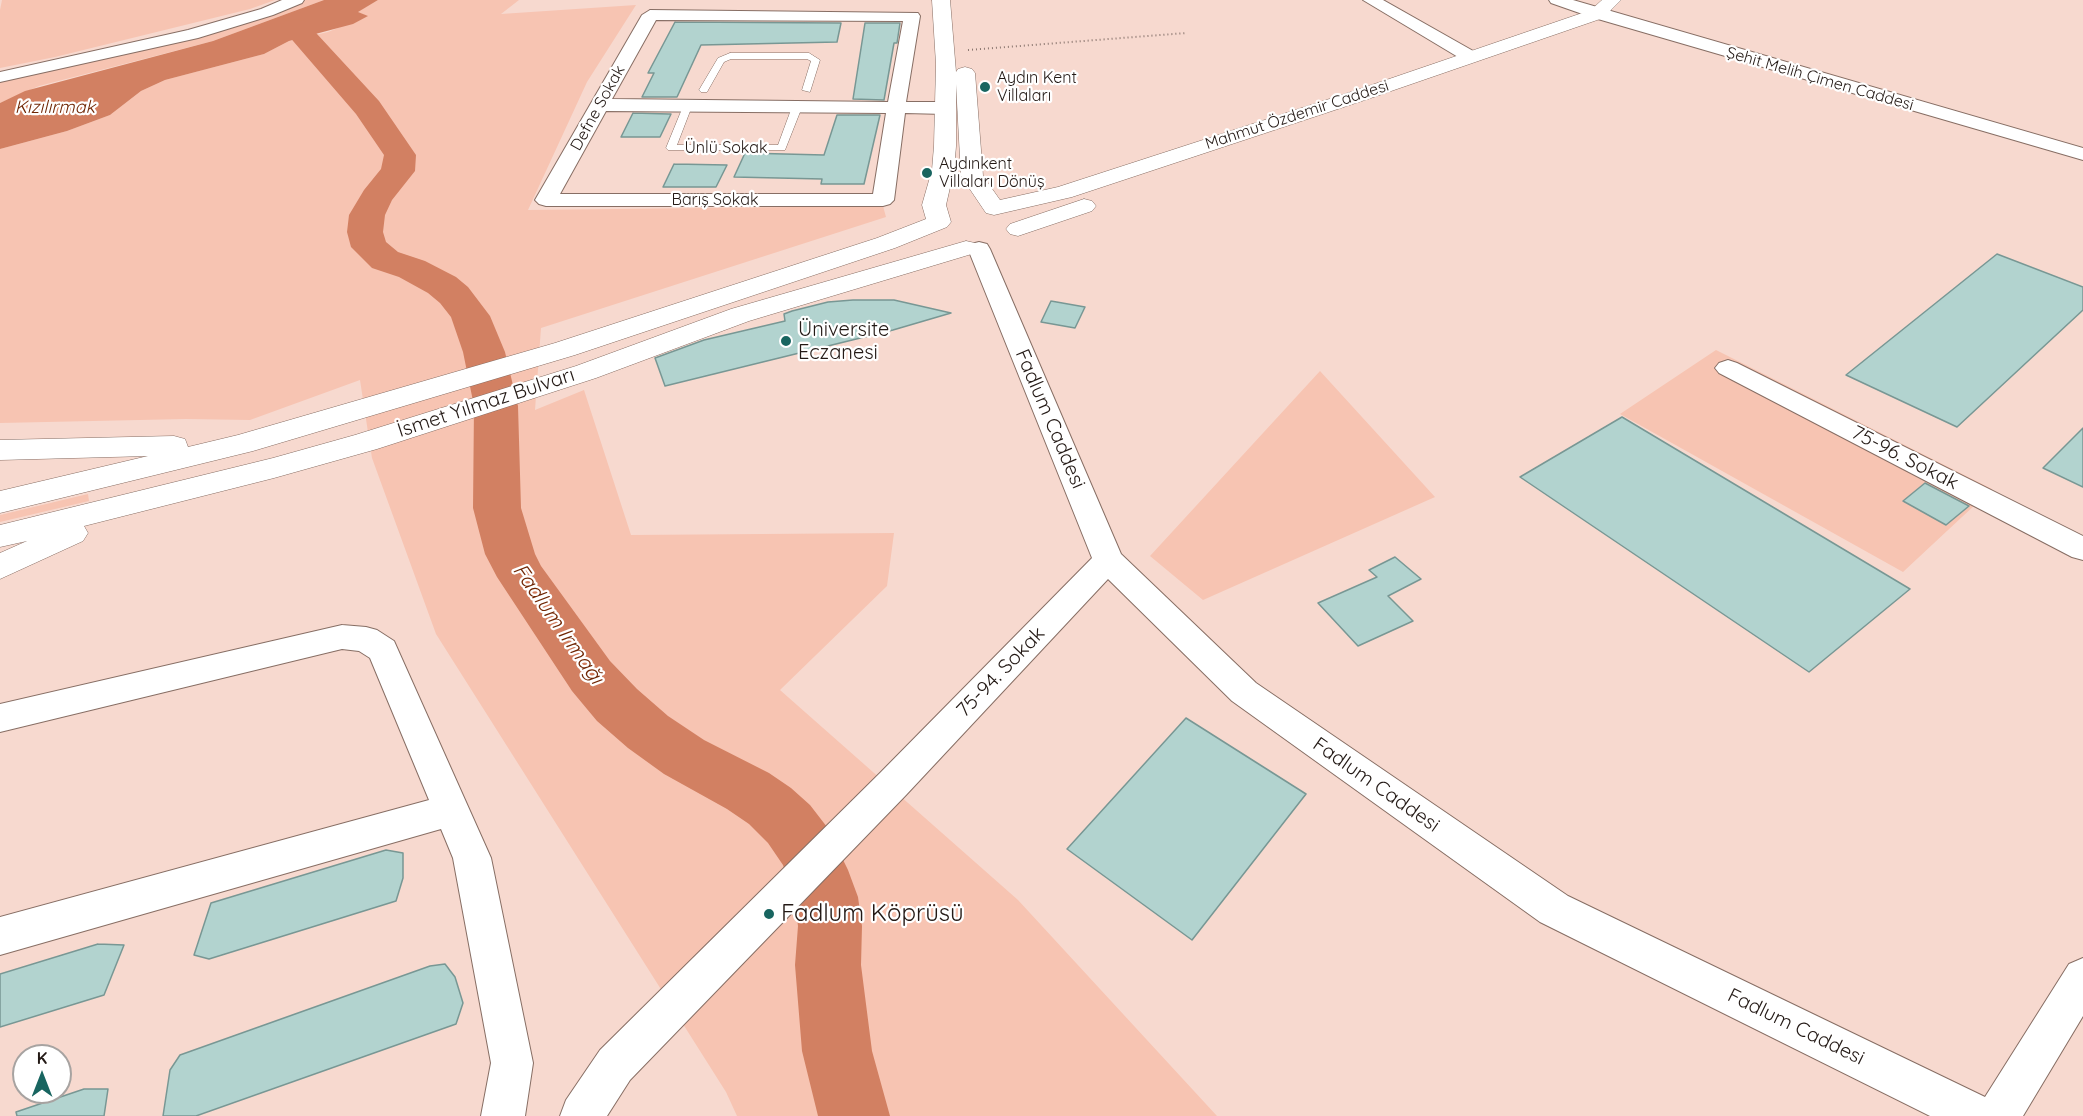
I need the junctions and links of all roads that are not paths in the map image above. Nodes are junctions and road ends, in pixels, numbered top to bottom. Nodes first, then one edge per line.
1 (296, 0) edge
2 (941, 0) edge
3 (960, 0) edge
4 (1371, 0) edge
5 (1557, 0) edge
6 (1605, 7) edge
7 (1469, 56) junction
8 (0, 77) edge
9 (704, 90) junction
10 (807, 90) junction
11 (605, 98) junction
12 (898, 98) junction
13 (945, 98) junction
14 (687, 106) junction
15 (797, 106) junction
16 (2083, 154) edge
17 (546, 200) joint
18 (967, 208) joint
19 (994, 208) junction
20 (939, 222) junction
21 (1018, 229) junction
22 (973, 249) junction
23 (1728, 368) dead end
24 (242, 444) junction
25 (0, 450) edge
26 (142, 501) junction
27 (0, 502) edge
28 (0, 536) edge
29 (2083, 549) edge
30 (1108, 560) junction
31 (0, 567) edge
32 (0, 718) edge
33 (452, 810) junction
34 (0, 936) edge
35 (2083, 978) edge
36 (503, 1116) edge
37 (582, 1116) edge
38 (1977, 1116) edge
39 (1998, 1116) edge

1 - 8 street
2 - 13 street
3 - 19 street
4 - 7 street
5 - 6 street, Şehit Melih Çimen Caddesi
6 - 7 street, Mahmut Özdemir Caddesi
6 - 16 street, Şehit Melih Çimen Caddesi
6 - 21 street, Mahmut Özdemir Caddesi
7 - 19 street, Mahmut Özdemir Caddesi
9 - 10 street
9 - 10 lane
9 - 11 street
10 - 12 street
11 - 12 street, Defne Sokak
11 - 14 street
11 - 17 street, Defne Sokak
12 - 13 street
12 - 15 street
12 - 17 street, Barış Sokak
13 - 20 street
14 - 15 street
14 - 15 lane, Ünlü Sokak
18 - 19 street, Mahmut Özdemir Caddesi
18 - 20 street, İsmet Yılmaz Bulvarı
19 - 21 street
20 - 22 street
20 - 24 street, İsmet Yılmaz Bulvarı
21 - 22 street, İsmet Yılmaz Bulvarı
22 - 26 street, İsmet Yılmaz Bulvarı
22 - 30 street, Fadlum Caddesi
23 - 29 street, 75-96. Sokak
24 - 25 street
24 - 27 street, İsmet Yılmaz Bulvarı
26 - 28 street, İsmet Yılmaz Bulvarı
26 - 31 street
30 - 37 street, 75-94. Sokak
30 - 38 street, Fadlum Caddesi
32 - 33 street
33 - 34 street
33 - 36 street
35 - 39 street

